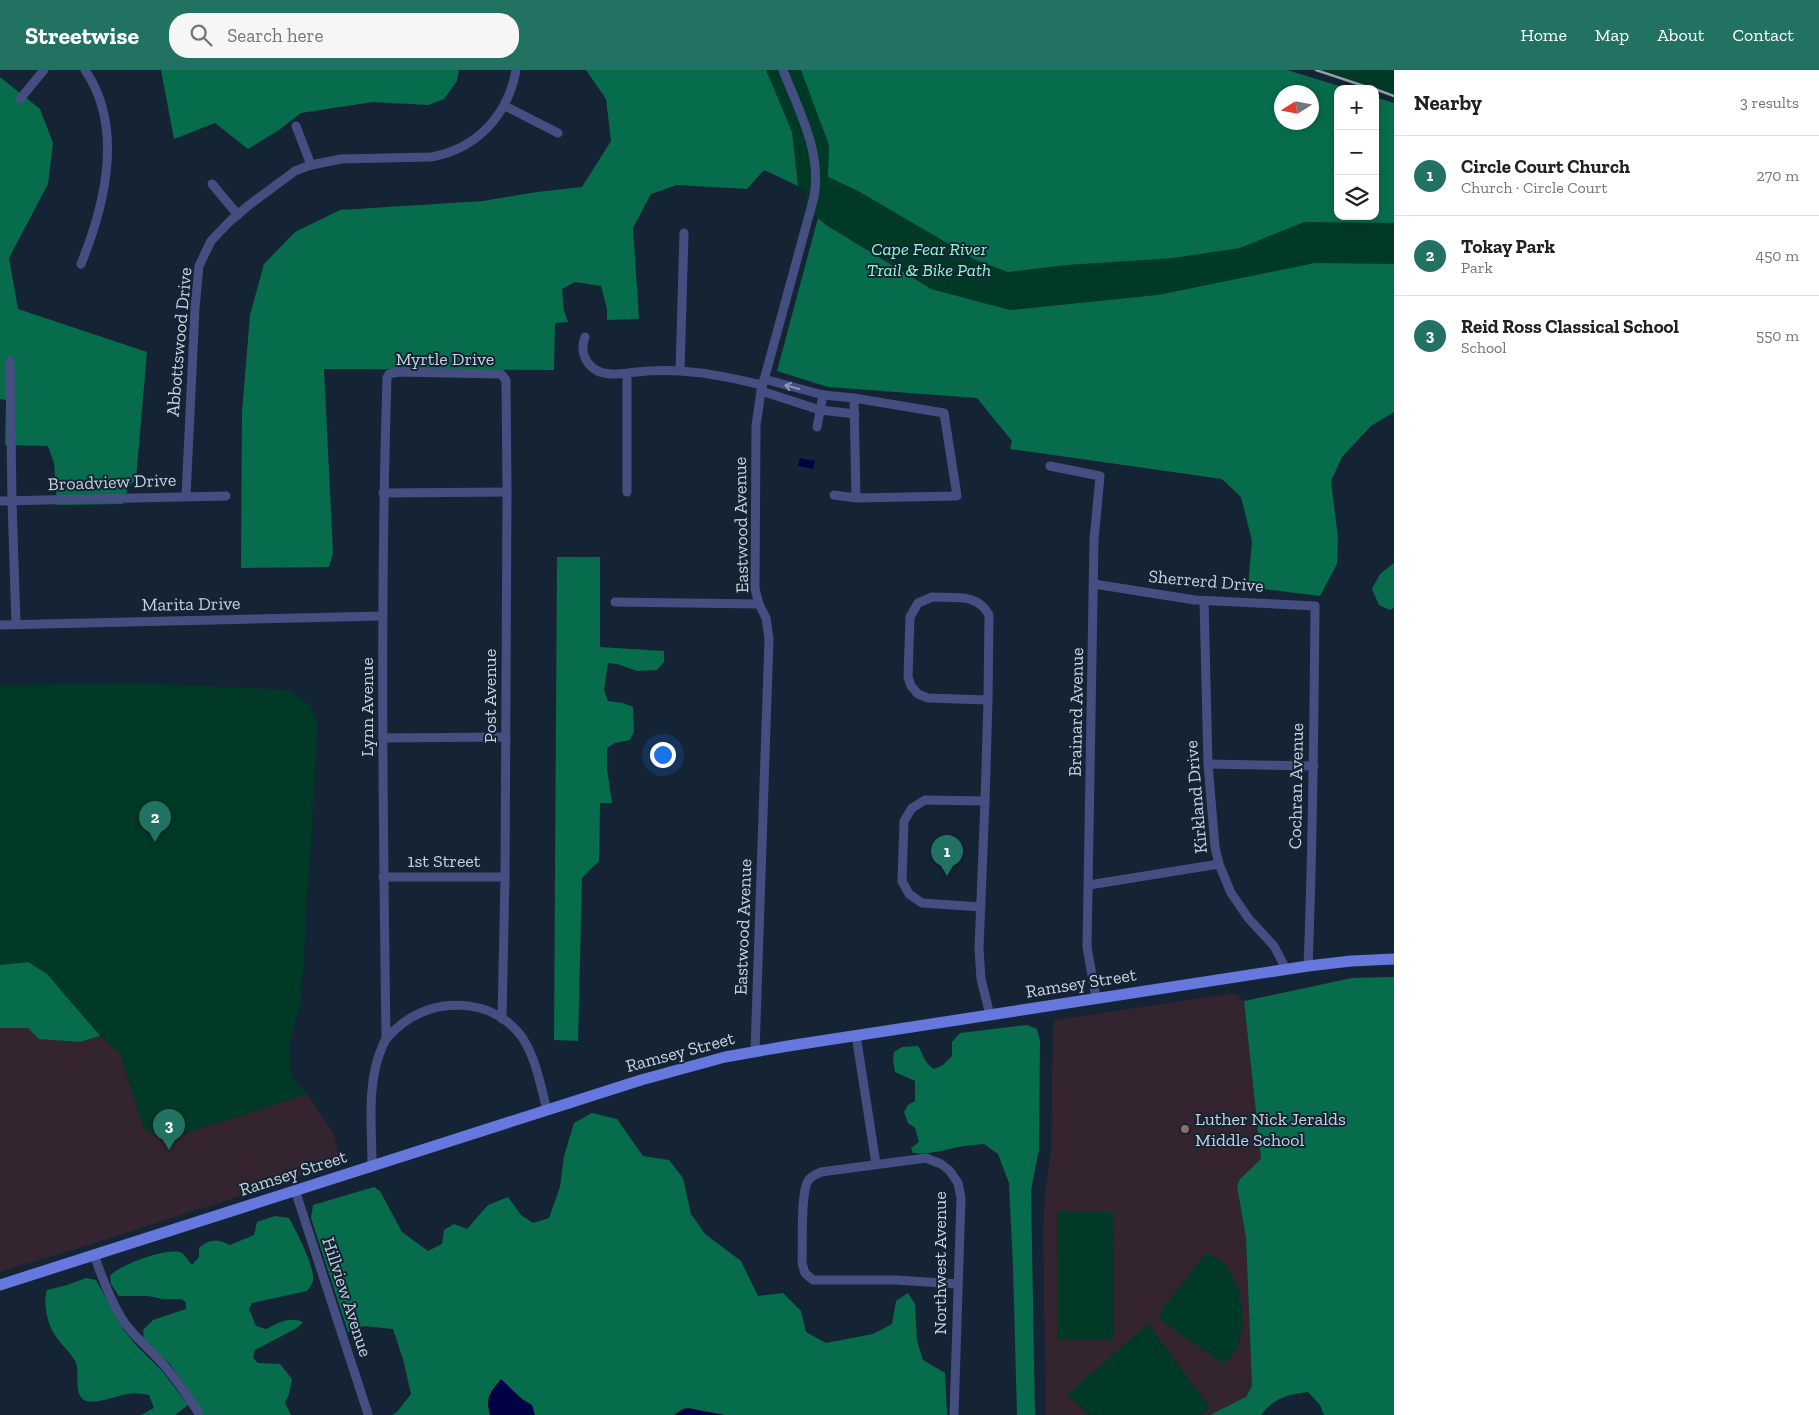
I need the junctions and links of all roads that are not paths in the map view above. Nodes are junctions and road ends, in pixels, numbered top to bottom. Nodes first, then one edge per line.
1 (44, 70) edge
2 (85, 70) edge
3 (516, 70) edge
4 (783, 70) edge
5 (20, 99) dead end
6 (505, 106) junction
7 (296, 126) dead end
8 (558, 133) dead end
9 (311, 165) junction
10 (212, 184) dead end
11 (238, 215) junction
12 (684, 233) dead end
13 (81, 264) dead end
14 (586, 337) dead end
15 (10, 361) dead end
16 (680, 371) junction
17 (627, 374) junction
18 (503, 375) joint
19 (387, 376) joint
20 (762, 385) junction
21 (823, 395) junction
22 (854, 398) junction
23 (820, 410) junction
24 (855, 414) junction
25 (817, 427) dead end
26 (1050, 466) dead end
27 (507, 492) junction
28 (627, 492) dead end
29 (383, 493) junction
30 (834, 495) dead end
31 (186, 496) junction
32 (226, 496) dead end
33 (856, 498) junction
34 (0, 501) edge
35 (12, 501) junction
36 (1094, 584) junction
37 (1204, 601) junction
38 (615, 602) dead end
39 (759, 604) junction
40 (1315, 606) joint
41 (383, 616) junction
42 (0, 624) edge
43 (16, 624) junction
44 (988, 700) junction
45 (506, 737) junction
46 (383, 738) junction
47 (1208, 764) junction
48 (1314, 766) junction
49 (986, 801) junction
50 (1219, 864) junction
51 (384, 878) junction
52 (505, 878) junction
53 (1089, 885) junction
54 (981, 906) junction
55 (1394, 959) edge
56 (1308, 966) junction
57 (1286, 969) junction
58 (1096, 998) junction
59 (990, 1015) junction
60 (502, 1019) junction
61 (856, 1035) junction
62 (386, 1039) junction
63 (755, 1051) junction
64 (547, 1110) junction
65 (876, 1164) junction
66 (372, 1166) junction
67 (296, 1190) junction
68 (94, 1255) junction
69 (958, 1284) junction
70 (0, 1285) edge
71 (368, 1414) edge
72 (200, 1415) edge
73 (954, 1415) edge

1 - 5 street
2 - 13 street
3 - 6 street, Abbottswood Drive
4 - 20 street, Eastwood Avenue
6 - 8 street
6 - 9 street, Abbottswood Drive
7 - 9 street
9 - 11 street, Abbottswood Drive
10 - 11 street
11 - 31 street, Abbottswood Drive
12 - 16 street
14 - 17 street
15 - 35 street
16 - 17 street
16 - 20 street
17 - 28 street
18 - 19 street, Myrtle Drive
18 - 27 street, Post Avenue
19 - 29 street, Lynn Avenue
21 -> 20 street
20 - 23 street
20 - 39 street, Eastwood Avenue
21 - 22 street
21 - 23 street
22 - 24 street
22 - 33 street
23 - 24 street
23 - 25 street
24 - 33 street
26 - 36 street, Brainard Avenue
27 - 29 street
27 - 45 street, Post Avenue
29 - 41 street, Lynn Avenue
30 - 33 street
31 - 32 street, Broadview Drive
31 - 35 street, Broadview Drive
34 - 35 street, Broadview Drive
35 - 43 street
36 - 37 street, Sherrerd Drive
36 - 53 street, Brainard Avenue
37 - 40 street, Sherrerd Drive
37 - 47 street, Kirkland Drive
38 - 39 street
39 - 63 street, Eastwood Avenue
40 - 48 street, Cochran Avenue
41 - 43 street, Marita Drive
41 - 46 street, Lynn Avenue
42 - 43 street, Marita Drive
44 - 44 street
44 - 49 street
45 - 46 street
45 - 52 street, Post Avenue
46 - 51 street, Lynn Avenue
47 - 48 street
47 - 50 street, Kirkland Drive
48 - 56 street, Cochran Avenue
49 - 54 street
49 - 54 street
50 - 53 street
50 - 57 street, Kirkland Drive
51 - 52 street, 1st Street
51 - 62 street, Lynn Avenue
52 - 60 street, Post Avenue
53 - 58 street, Brainard Avenue
54 - 59 street
55 - 56 main road, Ramsey Street
56 - 57 main road, Ramsey Street
57 - 58 main road, Ramsey Street
58 - 59 main road, Ramsey Street
59 - 61 main road, Ramsey Street
60 - 62 street
60 - 64 street
61 - 63 main road, Ramsey Street
61 - 65 street
62 - 66 street
63 - 64 main road, Ramsey Street
64 - 66 main road, Ramsey Street
65 - 69 street, Northwest Avenue
65 - 69 street, Northwest Avenue
66 - 67 main road, Ramsey Street
67 - 68 main road, Ramsey Street
67 - 71 street, Hillview Avenue
68 - 70 main road, Ramsey Street
68 - 72 street
69 - 73 street, Northwest Avenue

